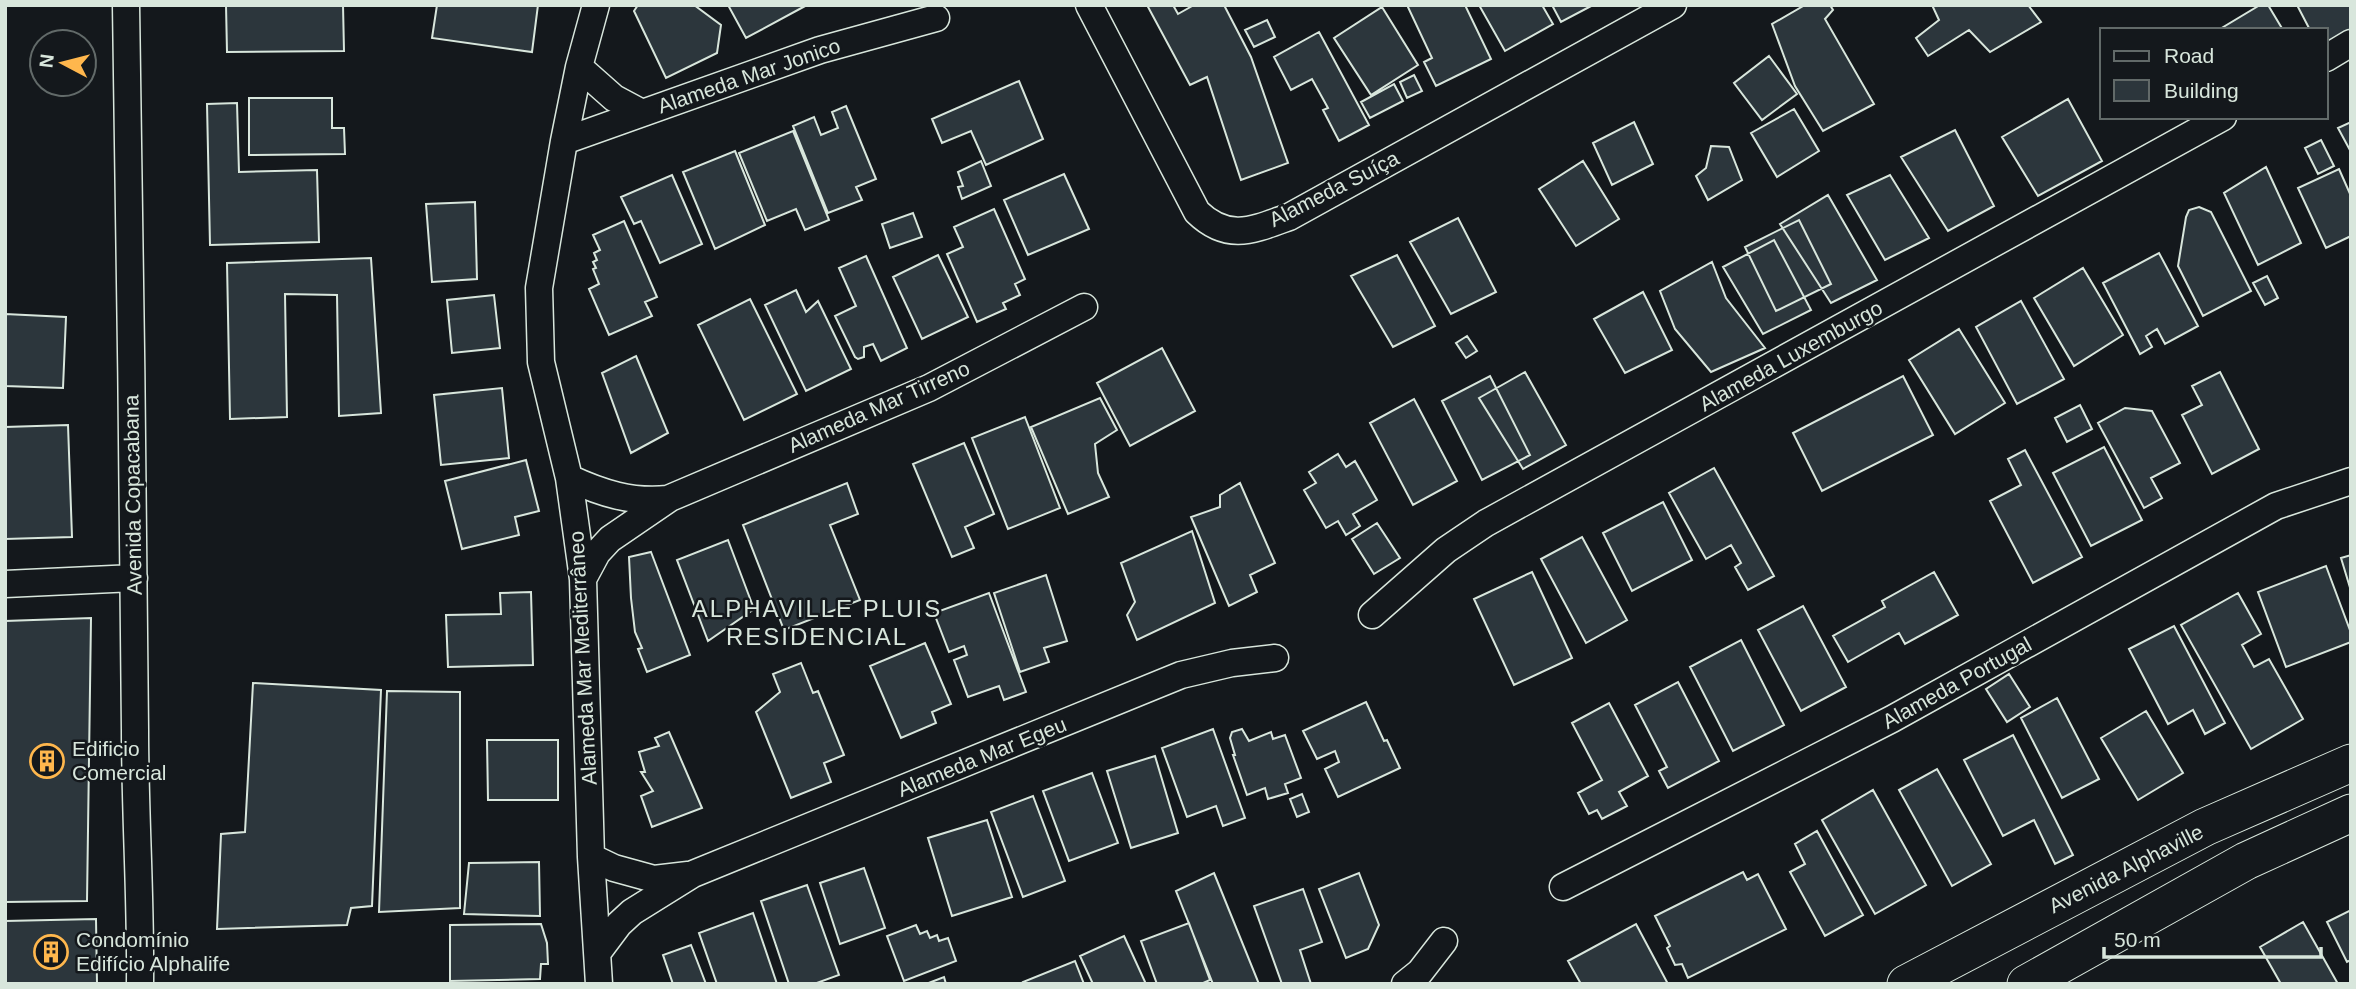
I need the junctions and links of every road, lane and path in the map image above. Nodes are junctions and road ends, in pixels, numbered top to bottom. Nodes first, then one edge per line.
1 (126, 5) edge
2 (596, 5) edge
3 (1089, 5) edge
4 (1673, 5) edge
5 (936, 18) dead end
6 (2351, 43) edge
7 (2328, 57) edge
8 (579, 67) junction
9 (642, 113) junction
10 (2219, 119) edge
11 (564, 141) junction
12 (1084, 307) dead end
13 (569, 478) junction
14 (2351, 481) edge
15 (670, 498) junction
16 (134, 578) junction
17 (583, 579) junction
18 (5, 584) edge
19 (1372, 615) dead end
20 (1275, 658) dead end
21 (2351, 763) edge
22 (2351, 813) edge
23 (591, 857) junction
24 (693, 874) junction
25 (1563, 887) dead end
26 (1444, 941) dead end
27 (598, 952) junction
28 (141, 984) edge
29 (599, 984) edge
30 (1405, 984) edge
31 (1906, 984) edge
32 (2026, 984) edge

1 - 16 street, Avenida Copacabana
2 - 8 street, Alameda Mar Mediterrâneo
3 - 4 street, Alameda Suíça
5 - 9 street, Alameda Mar Jonico
6 - 7 street
8 - 9 street
8 - 11 street, Alameda Mar Mediterrâneo
9 - 11 street, Alameda Mar Jonico
10 - 19 street, Alameda Luxemburgo
11 - 13 street, Alameda Mar Mediterrâneo
12 - 15 street, Alameda Mar Tirreno
13 - 15 street, Alameda Mar Tirreno
13 - 17 street, Alameda Mar Mediterrâneo
14 - 25 street, Alameda Portugal
15 - 17 street, Alameda Mar Tirreno
16 - 18 street
16 - 28 street, Avenida Copacabana
17 - 23 street, Alameda Mar Mediterrâneo
20 - 24 street, Alameda Mar Egeu
21 - 31 main road, Avenida Alphaville
22 - 32 main road
23 - 24 street, Alameda Mar Egeu
23 - 27 street, Alameda Mar Mediterrâneo
24 - 27 street, Alameda Mar Egeu
26 - 30 street
27 - 29 street, Alameda Mar Mediterrâneo

